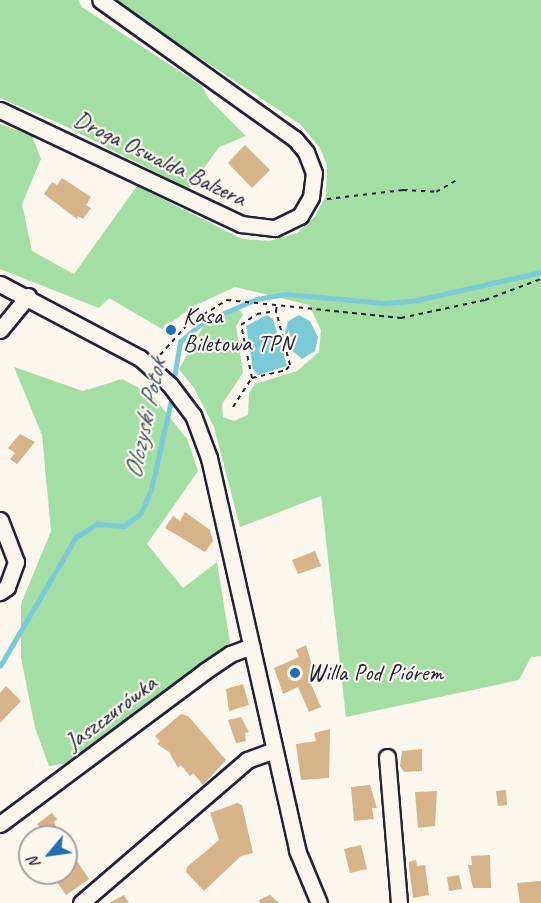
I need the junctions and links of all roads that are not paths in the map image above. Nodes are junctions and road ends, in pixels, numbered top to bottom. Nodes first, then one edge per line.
1 (100, 0) edge
2 (0, 110) edge
3 (0, 284) edge
4 (28, 296) junction
5 (0, 330) edge
6 (0, 520) edge
7 (0, 592) edge
8 (252, 646) junction
9 (274, 750) junction
10 (387, 757) dead end
11 (0, 824) edge
12 (81, 903) edge
13 (319, 903) edge
14 (399, 903) edge

1 - 2 street, Droga Oswalda Balzera
3 - 4 street
4 - 5 street
4 - 8 street
6 - 7 street
8 - 9 street
8 - 11 street, Jaszczurówka
9 - 12 street
9 - 13 street
10 - 14 street

